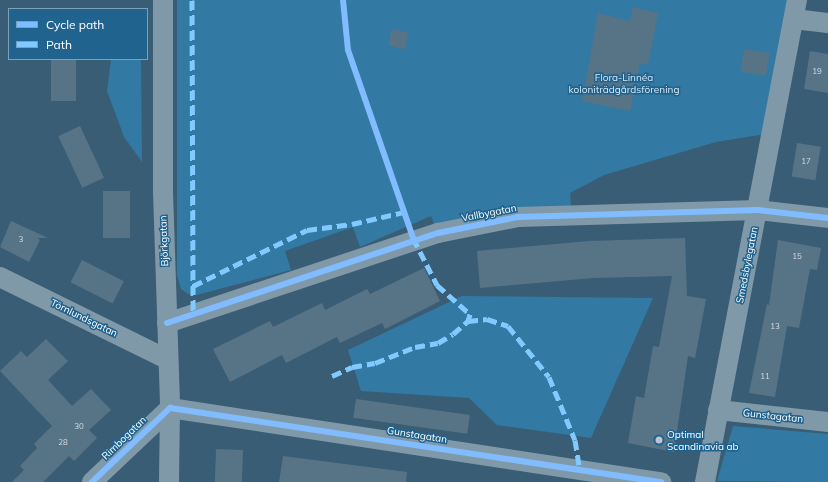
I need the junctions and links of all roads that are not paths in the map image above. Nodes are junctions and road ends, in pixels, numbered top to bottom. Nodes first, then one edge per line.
1 (163, 0) edge
2 (797, 0) edge
3 (794, 19) junction
4 (828, 23) edge
5 (758, 210) junction
6 (828, 218) edge
7 (0, 277) edge
8 (167, 323) junction
9 (167, 359) junction
10 (170, 408) junction
11 (718, 410) junction
12 (828, 422) edge
13 (92, 482) edge
14 (169, 482) edge
15 (661, 482) edge
16 (705, 482) edge

1 - 8 street, Björkgatan
2 - 3 street, Smedsbylegatan
3 - 4 street
3 - 5 street, Smedsbylegatan
5 - 6 street, Vallbygatan
5 - 8 street, Vallbygatan
5 - 11 street, Smedsbylegatan
7 - 9 street, Törnlundsgatan
8 - 9 street, Björkgatan
9 - 10 street, Björkgatan
10 - 13 street, Rimbogatan
10 - 14 street, Björkgatan
10 - 15 street, Gunstagatan
11 - 12 street, Gunstagatan
11 - 16 street, Smedsbylegatan

